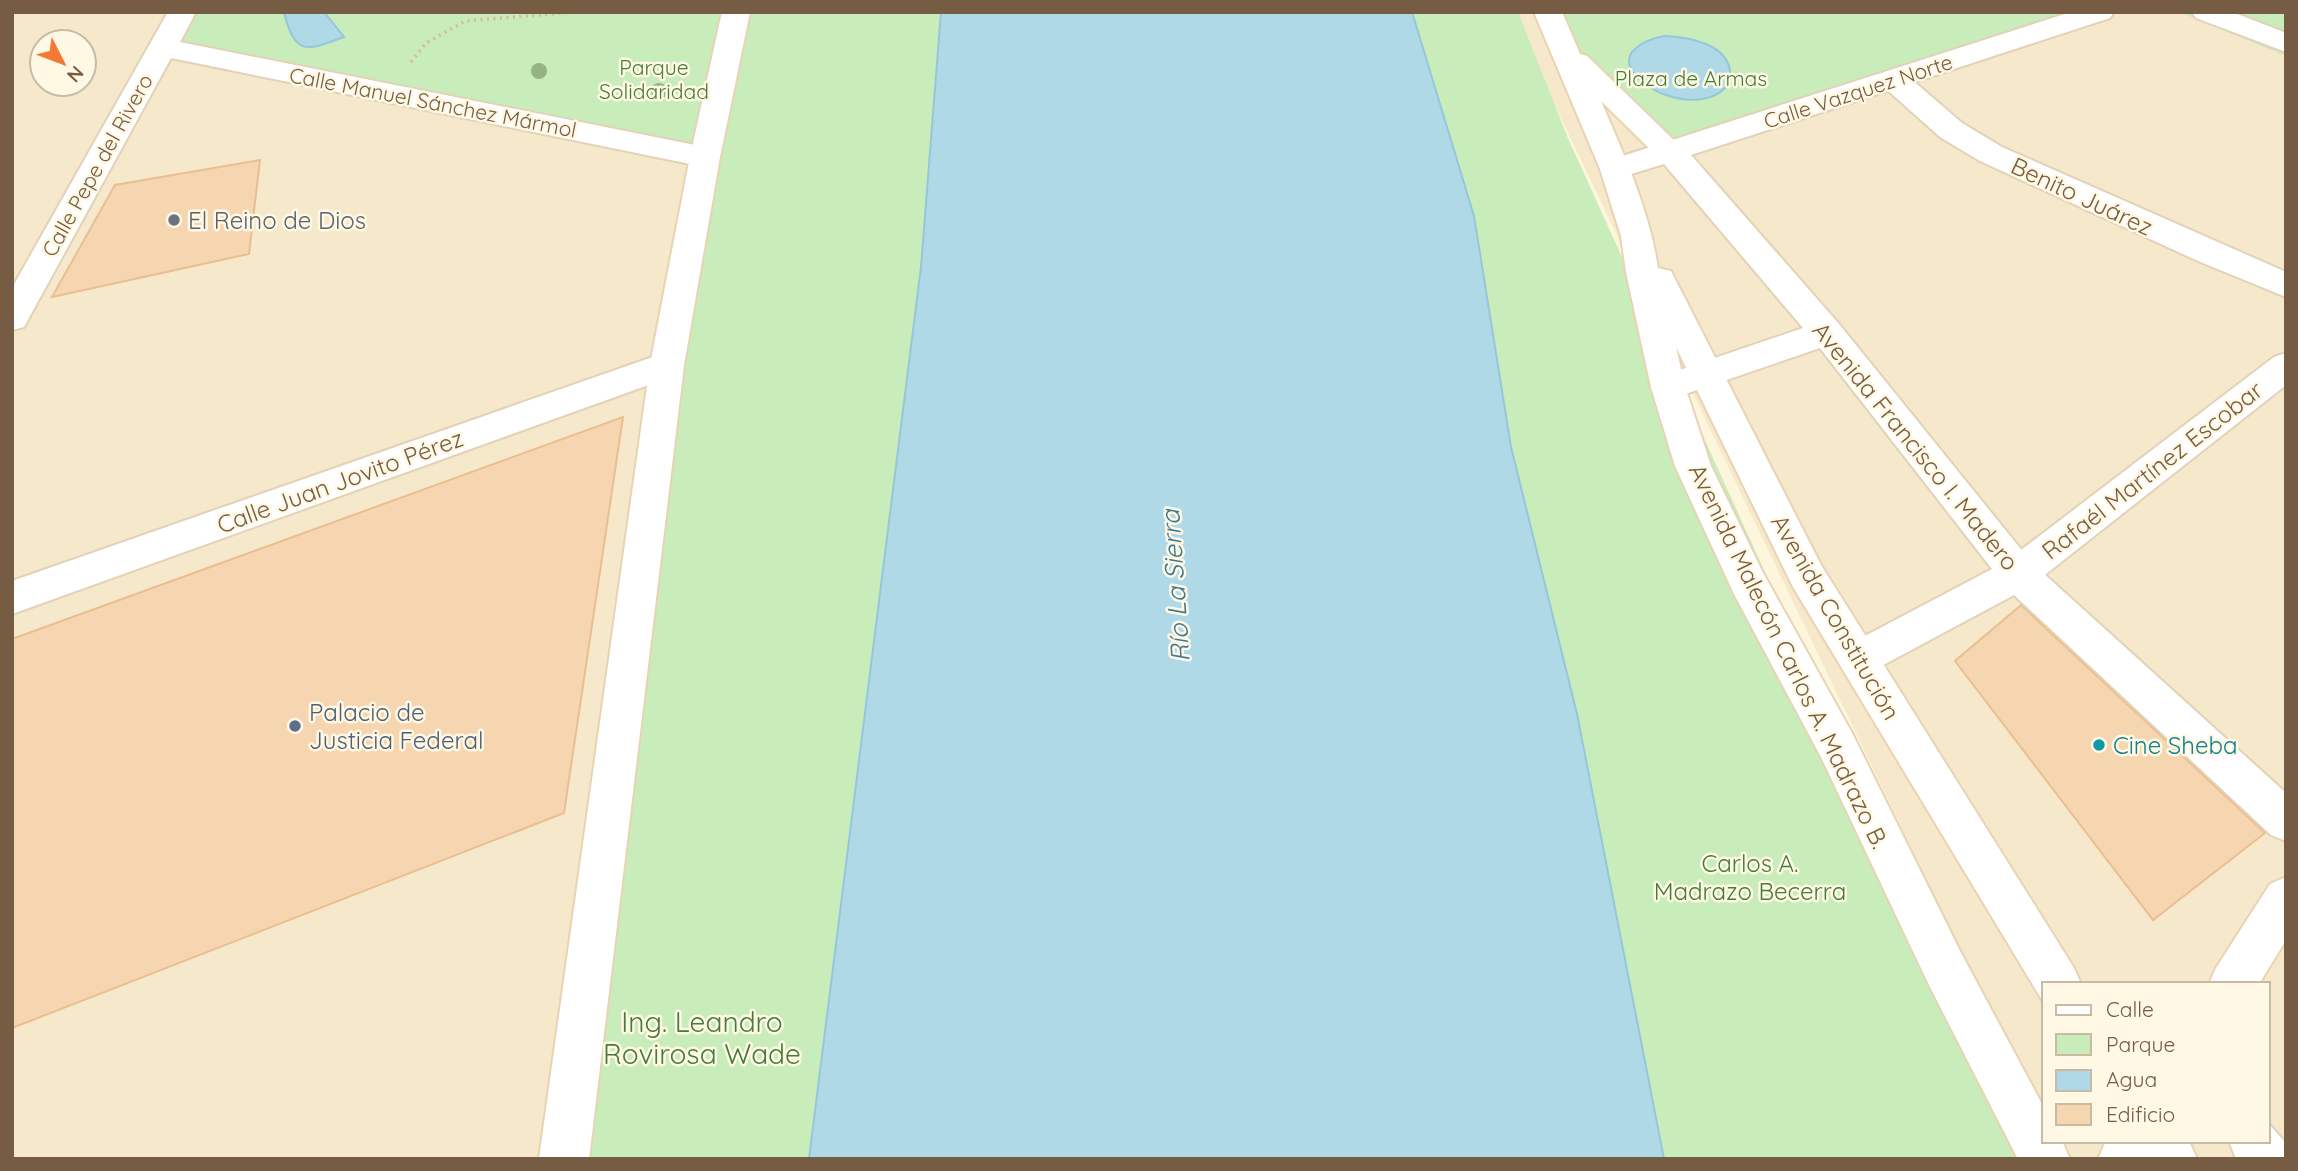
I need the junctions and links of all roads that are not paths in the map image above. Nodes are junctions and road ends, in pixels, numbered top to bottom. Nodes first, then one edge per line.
1 (181, 12) edge
2 (736, 12) edge
3 (1548, 12) edge
4 (2100, 12) edge
5 (2206, 12) edge
6 (2286, 43) edge
7 (161, 47) junction
8 (1566, 51) junction
9 (1894, 80) junction
10 (1671, 152) junction
11 (705, 157) junction
12 (1615, 169) junction
13 (1637, 236) junction
14 (2286, 285) edge
15 (12, 318) edge
16 (1827, 332) junction
17 (667, 365) junction
18 (2286, 366) edge
19 (1707, 375) junction
20 (1668, 387) junction
21 (2018, 574) junction
22 (12, 598) edge
23 (1858, 659) junction
24 (2286, 821) edge
25 (2286, 899) edge
26 (2057, 982) edge
27 (2233, 982) edge
28 (2134, 1143) edge
29 (2160, 1143) edge
30 (2255, 1143) edge
31 (564, 1159) edge
32 (2045, 1159) edge
33 (2123, 1159) edge
34 (2172, 1159) edge
35 (2267, 1159) edge

1 - 7 street, Calle Pepe del Rivero
2 - 11 street
3 - 8 street, Avenida Malecón Carlos A. Madrazo B.
4 - 9 street, Calle Vazquez Norte
5 - 6 street
7 - 11 street, Calle Manuel Sánchez Mármol
7 - 15 street, Calle Pepe del Rivero
8 - 10 street, Avenida Francisco I. Madero
8 - 12 street, Avenida Malecón Carlos A. Madrazo B.
9 - 10 street, Calle Vazquez Norte
9 - 14 street, Benito Juárez
10 - 12 street, Calle Vazquez Norte
10 - 16 street, Avenida Francisco I. Madero
11 - 17 street
12 - 13 street, Avenida Malecón Carlos A. Madrazo B.
13 - 19 street, Avenida Constitución
13 - 20 street, Avenida Malecón Carlos A. Madrazo B.
16 - 19 street
16 - 21 street, Avenida Francisco I. Madero
17 - 22 street, Calle Juan Jovito Pérez
17 - 31 street
18 - 21 street, Rafaél Martínez Escobar
19 - 20 street
19 - 23 street, Avenida Constitución
20 - 32 street, Avenida Malecón Carlos A. Madrazo B.
21 - 23 street, Rafaél Martínez Escobar
21 - 24 street, Avenida Francisco I. Madero
23 - 26 street, Avenida Constitución
25 - 27 street
28 - 33 street
29 - 34 street
30 - 35 street

